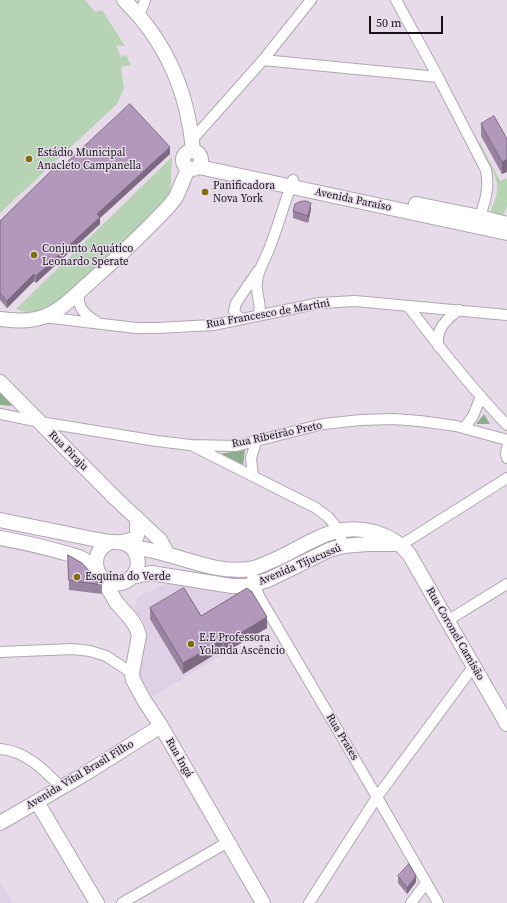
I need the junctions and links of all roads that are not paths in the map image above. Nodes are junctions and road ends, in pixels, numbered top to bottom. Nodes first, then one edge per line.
1 (124, 0) edge
2 (145, 0) edge
3 (311, 0) edge
4 (396, 0) edge
5 (139, 16) junction
6 (263, 60) junction
7 (438, 77) junction
8 (195, 157) junction
9 (291, 183) junction
10 (478, 222) junction
11 (507, 229) edge
12 (260, 268) junction
13 (79, 292) junction
14 (408, 306) junction
15 (459, 310) junction
16 (258, 315) junction
17 (507, 315) edge
18 (43, 317) junction
19 (0, 319) edge
20 (240, 319) junction
21 (101, 324) junction
22 (439, 347) junction
23 (0, 382) edge
24 (481, 396) junction
25 (0, 414) edge
26 (40, 422) junction
27 (507, 425) edge
28 (464, 428) junction
29 (507, 440) edge
30 (256, 442) junction
31 (190, 444) junction
32 (507, 447) edge
33 (507, 458) edge
34 (253, 476) junction
35 (507, 478) edge
36 (137, 518) junction
37 (0, 520) edge
38 (339, 530) junction
39 (0, 538) edge
40 (121, 543) junction
41 (401, 545) junction
42 (343, 546) junction
43 (168, 555) junction
44 (250, 569) junction
45 (100, 574) junction
46 (128, 580) junction
47 (255, 584) junction
48 (507, 584) edge
49 (123, 609) junction
50 (447, 621) junction
51 (0, 652) edge
52 (473, 667) junction
53 (132, 673) junction
54 (507, 724) edge
55 (161, 726) junction
56 (0, 749) edge
57 (61, 787) junction
58 (377, 797) junction
59 (37, 802) junction
60 (0, 823) edge
61 (228, 842) junction
62 (426, 883) junction
63 (97, 903) edge
64 (122, 903) edge
65 (264, 903) edge
66 (309, 903) edge
67 (411, 903) edge
68 (438, 903) edge

1 - 5 street
2 - 5 street
3 - 6 street
4 - 7 street
5 - 8 street
6 - 7 street
6 - 8 street
7 - 10 street
8 - 9 street, Avenida Paraíso
8 - 13 street
9 - 10 street, Avenida Paraíso
9 - 12 street
10 - 11 street, Avenida Paraíso
12 - 16 street
12 - 20 street
13 - 18 street
13 - 21 street, Rua Francesco de Martini
14 - 15 street, Rua Francesco de Martini
14 - 16 street, Rua Francesco de Martini
14 - 22 street
15 - 17 street, Rua Francesco de Martini
15 - 22 street
16 - 20 street, Rua Francesco de Martini
18 - 19 street
18 - 21 street, Rua Francesco de Martini
20 - 21 street, Rua Francesco de Martini
22 - 24 street
23 - 26 street, Rua Piraju
24 - 27 street
24 - 28 street
25 - 26 street, Rua Ribeirão Preto
26 - 31 street, Rua Ribeirão Preto
26 - 36 street, Rua Piraju
28 - 29 street, Rua Ribeirão Preto
28 - 30 street, Rua Ribeirão Preto
30 - 31 street, Rua Ribeirão Preto
30 - 34 street
31 - 34 street
32 - 33 street
34 - 38 street
35 - 41 street
36 - 40 street
36 - 43 street, Rua Piraju
37 - 40 street, Avenida Tijucussú
38 - 41 street, Avenida Tijucussú
38 - 42 street
38 - 44 street, Avenida Tijucussú
39 - 45 street, Avenida Tijucussú
40 - 43 street, Avenida Tijucussú
40 - 45 street
40 - 46 street
41 - 42 street, Avenida Tijucussú
41 - 50 street, Rua Coronel Camisão
42 - 47 street, Avenida Tijucussú
43 - 44 street, Avenida Tijucussú
44 - 47 street, Rua Prates
45 - 46 street, Avenida Tijucussú
45 - 49 street
46 - 47 street, Avenida Tijucussú
46 - 49 street
47 - 58 street, Rua Prates
48 - 50 street
49 - 53 street
50 - 52 street, Rua Coronel Camisão
51 - 53 street
52 - 54 street, Rua Coronel Camisão
52 - 58 street
53 - 55 street, Rua Ingá
55 - 57 street, Avenida Vital Brasil Filho
55 - 61 street, Rua Ingá
56 - 57 street
57 - 59 street, Avenida Vital Brasil Filho
58 - 62 street, Rua Prates
58 - 66 street
59 - 60 street, Avenida Vital Brasil Filho
59 - 63 street
61 - 64 street
61 - 65 street, Rua Ingá
62 - 67 street
62 - 68 street, Rua Prates

